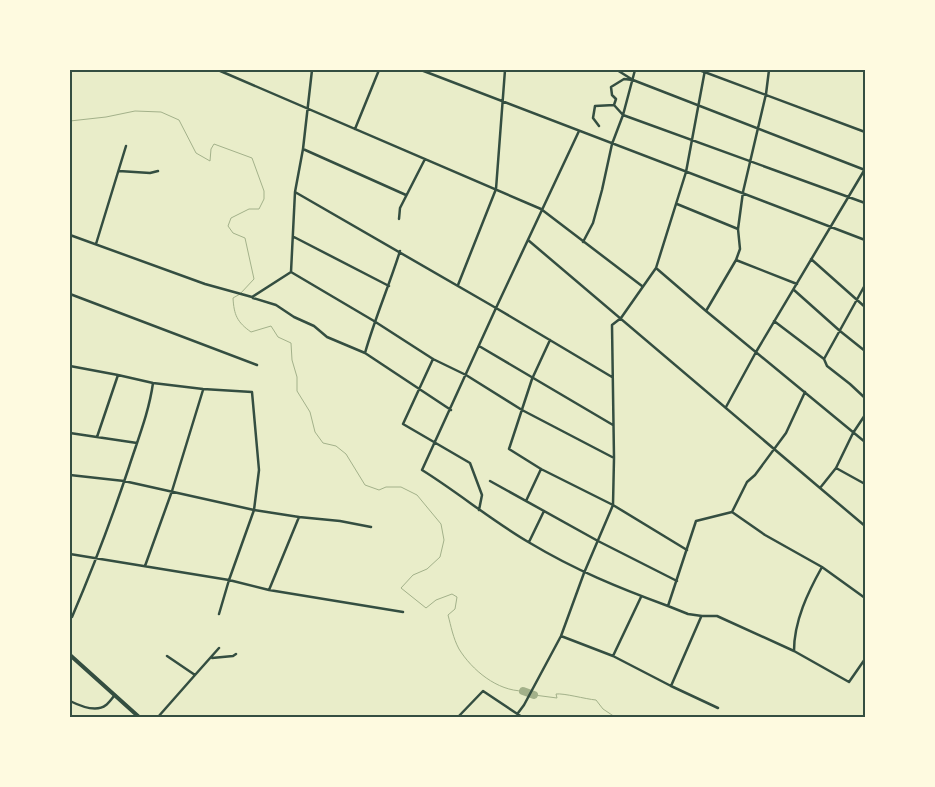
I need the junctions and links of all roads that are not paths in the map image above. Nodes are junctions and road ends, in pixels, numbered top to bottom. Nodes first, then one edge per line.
1 (218, 70) edge
2 (312, 70) edge
3 (379, 70) edge
4 (421, 70) edge
5 (505, 70) edge
6 (618, 70) edge
7 (635, 70) edge
8 (699, 70) edge
9 (769, 70) edge
10 (705, 71) edge
11 (633, 80) junction
12 (766, 94) junction
13 (503, 102) junction
14 (614, 105) junction
15 (699, 105) junction
16 (308, 110) junction
17 (623, 115) junction
18 (598, 126) dead end
19 (757, 128) junction
20 (355, 129) junction
21 (578, 131) junction
22 (865, 132) edge
23 (693, 139) junction
24 (612, 144) junction
25 (126, 146) dead end
26 (303, 149) junction
27 (425, 159) junction
28 (749, 160) junction
29 (865, 169) edge
30 (119, 171) junction
31 (158, 171) dead end
32 (686, 172) junction
33 (496, 189) junction
34 (295, 192) junction
35 (742, 192) junction
36 (406, 195) junction
37 (848, 196) junction
38 (865, 203) edge
39 (677, 204) junction
40 (541, 209) junction
41 (399, 219) dead end
42 (831, 226) junction
43 (738, 229) junction
44 (70, 235) edge
45 (294, 237) junction
46 (528, 240) junction
47 (865, 240) edge
48 (583, 242) junction
49 (96, 244) junction
50 (400, 251) junction
51 (811, 259) junction
52 (736, 260) junction
53 (656, 268) junction
54 (291, 272) junction
55 (797, 284) junction
56 (458, 285) junction
57 (865, 285) edge
58 (389, 286) junction
59 (642, 286) junction
60 (794, 290) junction
61 (70, 294) edge
62 (252, 297) junction
63 (857, 300) junction
64 (865, 307) edge
65 (496, 308) junction
66 (706, 311) junction
67 (621, 318) junction
68 (374, 321) junction
69 (774, 321) junction
70 (840, 331) junction
71 (550, 340) junction
72 (479, 346) junction
73 (865, 350) edge
74 (756, 352) junction
75 (364, 353) junction
76 (433, 359) junction
77 (824, 359) junction
78 (257, 365) dead end
79 (70, 366) edge
80 (118, 374) junction
81 (466, 375) junction
82 (612, 377) junction
83 (532, 379) junction
84 (153, 383) junction
85 (203, 390) junction
86 (418, 390) junction
87 (805, 392) junction
88 (865, 398) edge
89 (726, 407) junction
90 (451, 410) junction
91 (522, 410) junction
92 (865, 415) edge
93 (614, 425) junction
94 (70, 432) edge
95 (853, 433) junction
96 (97, 438) junction
97 (435, 442) junction
98 (865, 442) edge
99 (137, 443) junction
100 (774, 450) junction
101 (614, 458) junction
102 (836, 468) junction
103 (541, 469) junction
104 (70, 475) edge
105 (124, 481) junction
106 (490, 481) dead end
107 (865, 484) edge
108 (820, 488) junction
109 (172, 491) junction
110 (526, 501) junction
111 (613, 505) junction
112 (254, 510) junction
113 (479, 510) junction
114 (544, 512) junction
115 (732, 512) junction
116 (299, 517) junction
117 (865, 526) edge
118 (371, 527) dead end
119 (598, 541) junction
120 (529, 542) junction
121 (688, 550) junction
122 (70, 554) edge
123 (97, 558) junction
124 (145, 566) junction
125 (822, 567) junction
126 (584, 573) junction
127 (229, 580) junction
128 (677, 581) junction
129 (270, 590) junction
130 (641, 596) junction
131 (865, 598) edge
132 (668, 606) junction
133 (403, 612) dead end
134 (219, 614) dead end
135 (702, 616) junction
136 (72, 617) dead end
137 (561, 636) junction
138 (220, 648) dead end
139 (794, 651) junction
140 (236, 654) dead end
141 (70, 655) edge
142 (167, 656) dead end
143 (613, 656) junction
144 (212, 658) junction
145 (865, 659) edge
146 (195, 674) junction
147 (671, 686) junction
148 (115, 695) junction
149 (70, 701) edge
150 (718, 708) dead end
151 (518, 714) junction
152 (138, 716) edge
153 (158, 717) edge
154 (458, 717) edge
155 (515, 717) edge
156 (522, 717) edge

1 - 16 street
2 - 16 street
3 - 20 street
4 - 13 street
5 - 13 street
6 - 11 street
7 - 11 street
8 - 10 street
9 - 12 street
10 - 12 street
10 - 15 street
11 - 14 street
11 - 15 street
11 - 17 street
12 - 19 street
12 - 22 street
13 - 21 street
13 - 33 street
14 - 17 street
14 - 18 street
15 - 19 street
15 - 23 street
16 - 20 street
16 - 26 street
17 - 23 street
17 - 24 street
19 - 28 street
19 - 29 street
20 - 27 street
21 - 24 street
21 - 40 street
23 - 28 street
23 - 32 street
24 - 32 street
24 - 48 street
25 - 30 street
26 - 34 street
26 - 36 street
27 - 33 street
27 - 36 street
28 - 35 street
28 - 37 street
29 - 37 street
30 - 31 street
30 - 49 street
32 - 35 street
32 - 39 street
33 - 40 street
33 - 56 street
34 - 45 street
34 - 50 street
35 - 42 street
35 - 43 street
36 - 41 street
37 - 38 street
37 - 42 street
39 - 43 street
39 - 53 street
40 - 46 street
40 - 48 street
42 - 47 street
42 - 51 street
43 - 52 street
44 - 49 street
45 - 54 street
45 - 58 street
46 - 65 street
46 - 67 street
48 - 59 street
49 - 62 street
50 - 56 street
50 - 58 street
51 - 55 street
51 - 63 street
52 - 55 street
52 - 66 street
53 - 59 street
53 - 66 street
54 - 62 street
54 - 68 street
55 - 60 street
56 - 65 street
57 - 63 street
58 - 68 street
59 - 67 street
60 - 69 street
60 - 70 street
61 - 78 street
62 - 75 street
63 - 64 street
63 - 70 street
65 - 71 street
65 - 72 street
66 - 74 street
67 - 82 street
67 - 89 street
68 - 75 street
68 - 76 street
69 - 74 street
69 - 77 street
70 - 73 street
70 - 77 street
71 - 82 street
71 - 83 street
72 - 81 street
72 - 83 street
74 - 87 street
74 - 89 street
75 - 86 street
76 - 81 street
76 - 86 street
77 - 88 street
79 - 80 street
80 - 84 street
80 - 96 street
81 - 90 street
81 - 91 street
82 - 93 street
83 - 91 street
83 - 93 street
84 - 85 street
84 - 99 street
85 - 109 street
85 - 112 street
86 - 90 street
86 - 97 street
87 - 95 street
87 - 100 street
89 - 100 street
90 - 97 street
91 - 101 street
91 - 103 street
92 - 95 street
93 - 101 street
94 - 96 street
95 - 98 street
95 - 102 street
96 - 99 street
97 - 113 street
97 - 113 street
99 - 105 street
100 - 108 street
100 - 115 street
101 - 111 street
102 - 107 street
102 - 108 street
103 - 110 street
103 - 111 street
104 - 105 street
105 - 109 street
105 - 123 street
106 - 110 street
108 - 117 street
109 - 112 street
109 - 124 street
110 - 114 street
111 - 119 street
111 - 121 street
112 - 116 street
112 - 127 street
113 - 120 street
114 - 119 street
114 - 120 street
115 - 121 street
115 - 125 street
116 - 118 street
116 - 129 street
119 - 126 street
119 - 128 street
120 - 126 street
121 - 128 street
122 - 123 street
123 - 124 street
123 - 136 street
124 - 127 street
125 - 131 street
125 - 139 street
126 - 130 street
126 - 137 street
127 - 129 street
127 - 134 street
128 - 132 street
129 - 133 street
130 - 132 street
130 - 143 street
132 - 135 street
135 - 139 street
135 - 147 street
137 - 143 street
137 - 151 street
138 - 144 street
139 - 145 street
140 - 144 street
141 - 148 main road
142 - 146 street
143 - 147 street
144 - 146 street
146 - 153 street
147 - 150 street
148 - 149 street
148 - 152 main road
151 - 154 street
151 - 155 street
151 - 156 street

